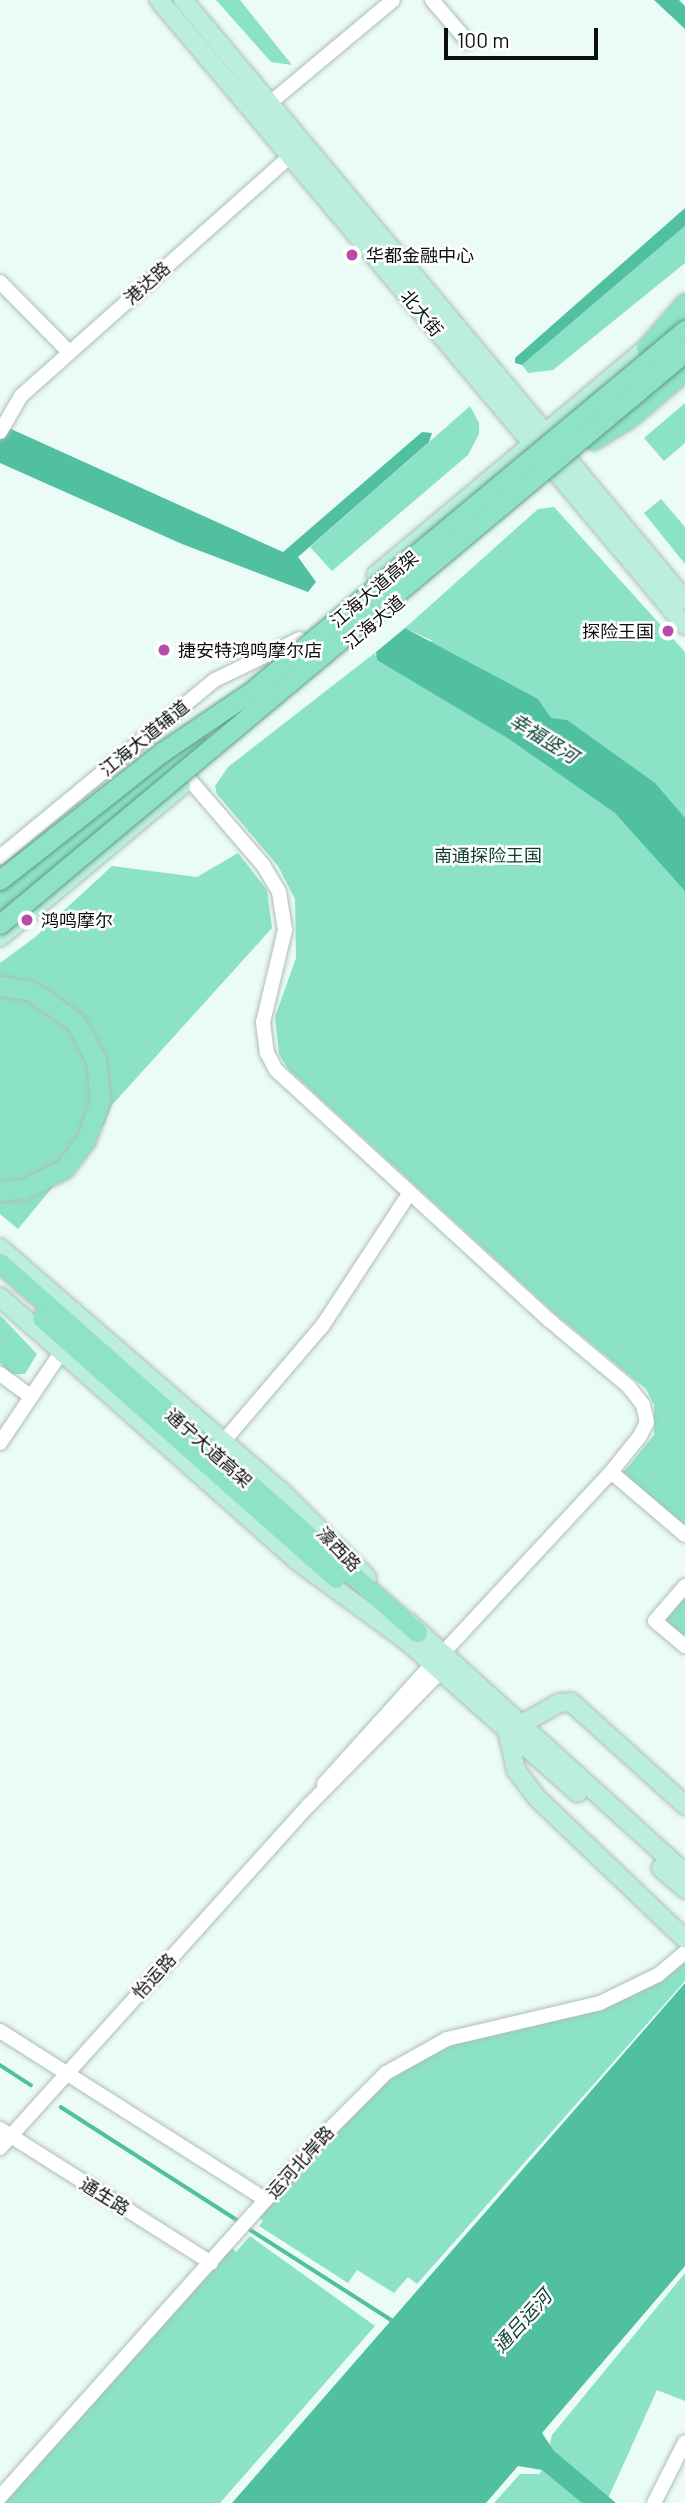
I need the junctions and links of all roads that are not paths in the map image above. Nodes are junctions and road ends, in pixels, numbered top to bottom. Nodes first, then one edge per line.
1 (159, 0) edge
2 (183, 0) edge
3 (393, 0) edge
4 (432, 0) edge
5 (468, 42) dead end
6 (270, 103) junction
7 (298, 149) junction
8 (0, 282) edge
9 (685, 292) edge
10 (685, 303) edge
11 (685, 314) edge
12 (685, 330) edge
13 (646, 348) junction
14 (69, 352) junction
15 (685, 352) edge
16 (685, 363) edge
17 (685, 371) edge
18 (685, 382) edge
19 (2, 428) edge
20 (547, 431) junction
21 (593, 440) junction
22 (531, 444) junction
23 (569, 460) junction
24 (555, 472) junction
25 (685, 600) edge
26 (685, 625) edge
27 (300, 639) junction
28 (252, 691) junction
29 (189, 779) junction
30 (0, 857) edge
31 (0, 880) edge
32 (0, 889) edge
33 (0, 903) edge
34 (0, 924) edge
35 (0, 937) edge
36 (0, 986) edge
37 (0, 1191) edge
38 (409, 1194) junction
39 (0, 1248) edge
40 (0, 1263) edge
41 (0, 1281) edge
42 (0, 1297) edge
43 (62, 1351) junction
44 (0, 1374) edge
45 (30, 1396) junction
46 (183, 1434) junction
47 (223, 1442) junction
48 (0, 1443) edge
49 (611, 1472) junction
50 (685, 1535) edge
51 (685, 1586) edge
52 (413, 1637) junction
53 (685, 1646) edge
54 (439, 1663) junction
55 (514, 1727) junction
56 (685, 1805) edge
57 (665, 1864) junction
58 (685, 1873) edge
59 (685, 1889) edge
60 (685, 1939) edge
61 (685, 1952) edge
62 (0, 2031) edge
63 (66, 2073) junction
64 (5, 2133) edge
65 (0, 2148) edge
66 (262, 2205) junction
67 (211, 2263) junction
68 (685, 2442) edge
69 (0, 2497) edge
70 (654, 2503) edge

1 - 7 main road, 北大街
2 - 6 main road, 北大街
3 - 6 street
4 - 5 street
6 - 7 main road, 北大街
7 - 14 street, 港达路
7 - 20 main road, 北大街
7 - 22 main road, 北大街
8 - 14 street
9 - 13 main road, 江海大道
10 - 13 highway
11 - 13 main road, 江海大道
12 - 28 highway, 江海大道高架, bridge
13 - 20 main road, 江海大道
14 - 19 street, 港达路
15 - 34 highway, 江海大道高架, bridge
16 - 21 main road, 江海大道
17 - 21 highway
18 - 21 main road
20 - 22 main road, 江海大道
20 - 23 main road, 北大街
21 - 23 main road, 江海大道
22 - 24 main road, 北大街
22 - 27 main road, 江海大道
23 - 24 main road, 江海大道
23 - 25 main road, 北大街
24 - 26 main road, 北大街
24 - 29 main road, 江海大道
27 - 30 street, 江海大道辅道
27 - 32 main road, 江海大道
28 - 31 highway, bridge
28 - 33 highway, 江海大道高架, bridge
29 - 35 main road, 江海大道
29 - 38 street, 怡运路
36 - 37 highway
38 - 47 street
38 - 49 street, 怡运路
39 - 47 main road, 濠西路
40 - 46 highway, 通宁大道高架
41 - 46 highway, 通宁大道高架
42 - 43 main road, 濠西路
43 - 45 street
43 - 52 main road, 濠西路
44 - 45 street
45 - 48 street
46 - 52 highway, 通宁大道高架
47 - 52 main road, 濠西路
49 - 50 street
49 - 54 street, 怡运路
51 - 53 street
52 - 54 main road, 濠西路
54 - 55 main road, 濠西路
54 - 63 street, 怡运路
55 - 56 main road
55 - 57 main road, 濠西路
55 - 60 main road
57 - 58 main road
57 - 59 main road
61 - 66 street, 运河北岸路
62 - 63 street
63 - 64 street, 怡运路
63 - 66 street
64 - 65 street, 怡运路
64 - 67 street, 通生路
66 - 67 street, 运河北岸路
67 - 69 street, 运河北岸路
68 - 70 street

